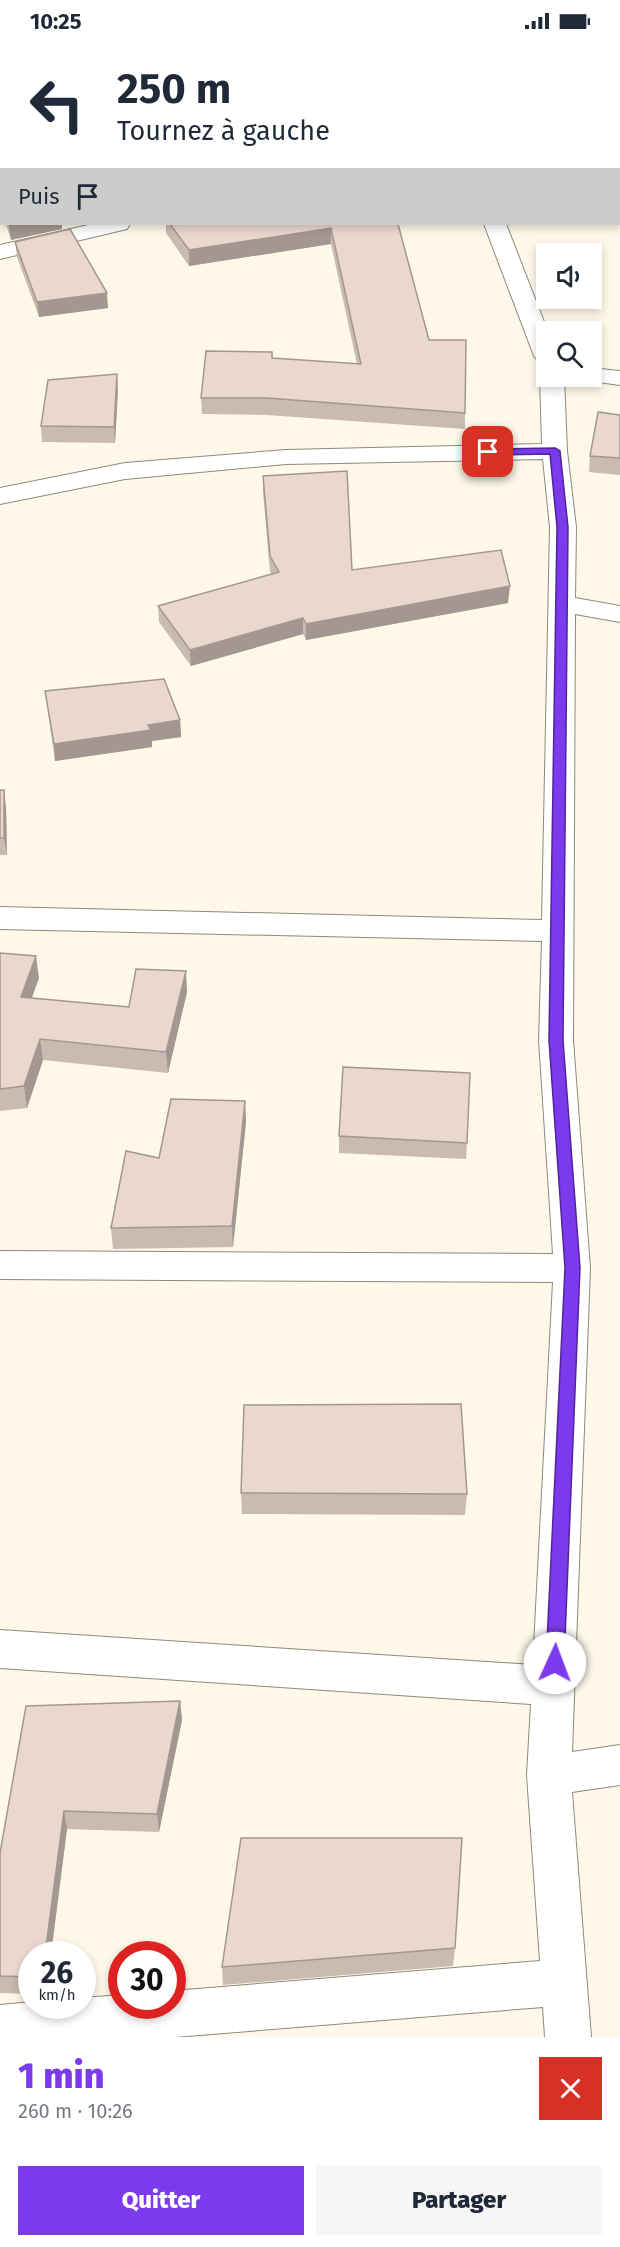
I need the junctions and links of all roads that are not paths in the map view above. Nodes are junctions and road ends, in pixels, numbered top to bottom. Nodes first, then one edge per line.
1 (115, 225) edge
2 (495, 225) edge
3 (0, 252) edge
4 (536, 330) edge
5 (602, 376) edge
6 (620, 378) edge
7 (552, 387) edge
8 (555, 451) junction
9 (0, 496) edge
10 (562, 604) junction
11 (620, 614) edge
12 (0, 918) edge
13 (557, 931) junction
14 (0, 1265) edge
15 (572, 1268) junction
16 (0, 1649) edge
17 (554, 1686) junction
18 (620, 1765) edge
19 (549, 1775) junction
20 (564, 1982) junction
21 (0, 2028) edge
22 (568, 2037) edge

1 - 3 street
2 - 4 street
5 - 6 street
7 - 8 street
8 - 9 street
8 - 10 street
10 - 11 street
10 - 13 street
12 - 13 street
13 - 15 street
14 - 15 street
15 - 17 street
16 - 17 street
17 - 19 street
18 - 19 street
19 - 20 street
20 - 21 street
20 - 22 street

